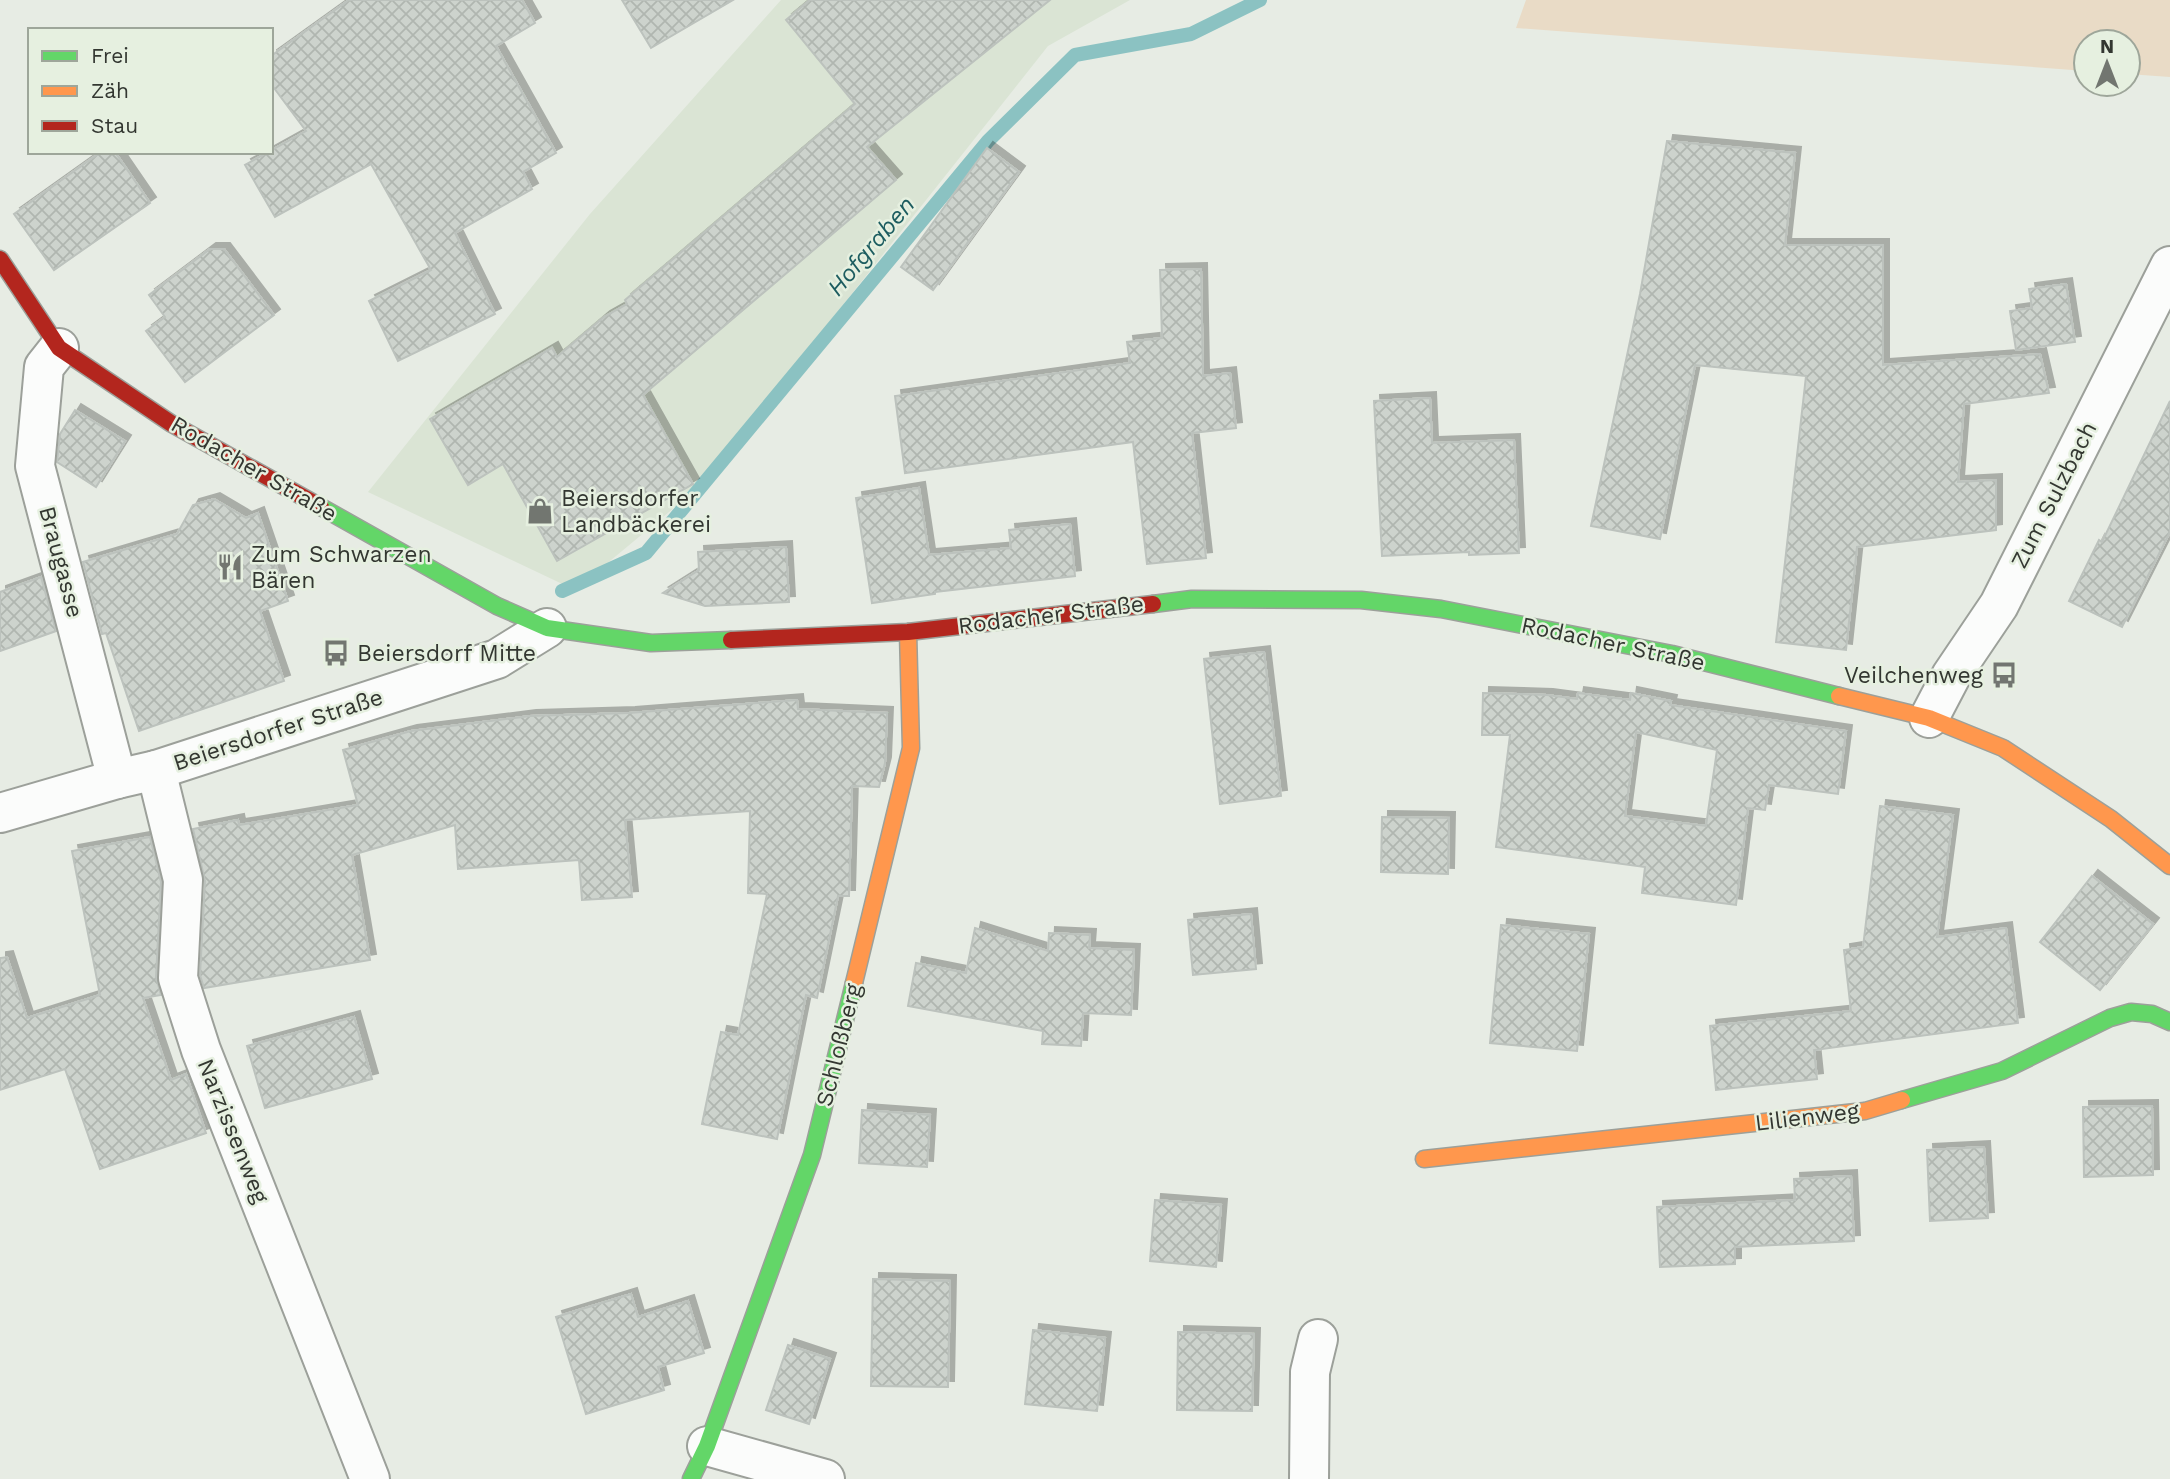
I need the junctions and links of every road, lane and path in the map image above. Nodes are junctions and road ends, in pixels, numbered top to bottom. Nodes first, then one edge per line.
1 (0, 259) edge
2 (2170, 266) edge
3 (59, 348) junction
4 (547, 628) junction
5 (908, 632) junction
6 (1929, 718) junction
7 (156, 770) junction
8 (117, 779) junction
9 (0, 813) edge
10 (2170, 866) edge
11 (2170, 1023) edge
12 (1424, 1159) dead end
13 (1318, 1339) dead end
14 (699, 1462) edge
15 (370, 1479) edge
16 (825, 1479) edge
17 (1309, 1479) edge

1 - 3 street, Rodacher Straße
2 - 6 street, Zum Sulzbach
3 - 4 street, Rodacher Straße
3 - 8 street, Braugasse
4 - 5 street, Rodacher Straße
4 - 7 street, Beiersdorfer Straße
5 - 6 street, Rodacher Straße
5 - 14 street, Schloßberg
6 - 10 street, Rodacher Straße
7 - 8 street, Beiersdorfer Straße
7 - 15 street, Narzissenweg
8 - 9 street, Beiersdorfer Straße
11 - 12 street, Lilienweg
13 - 17 street
14 - 16 street, Schloßberg

